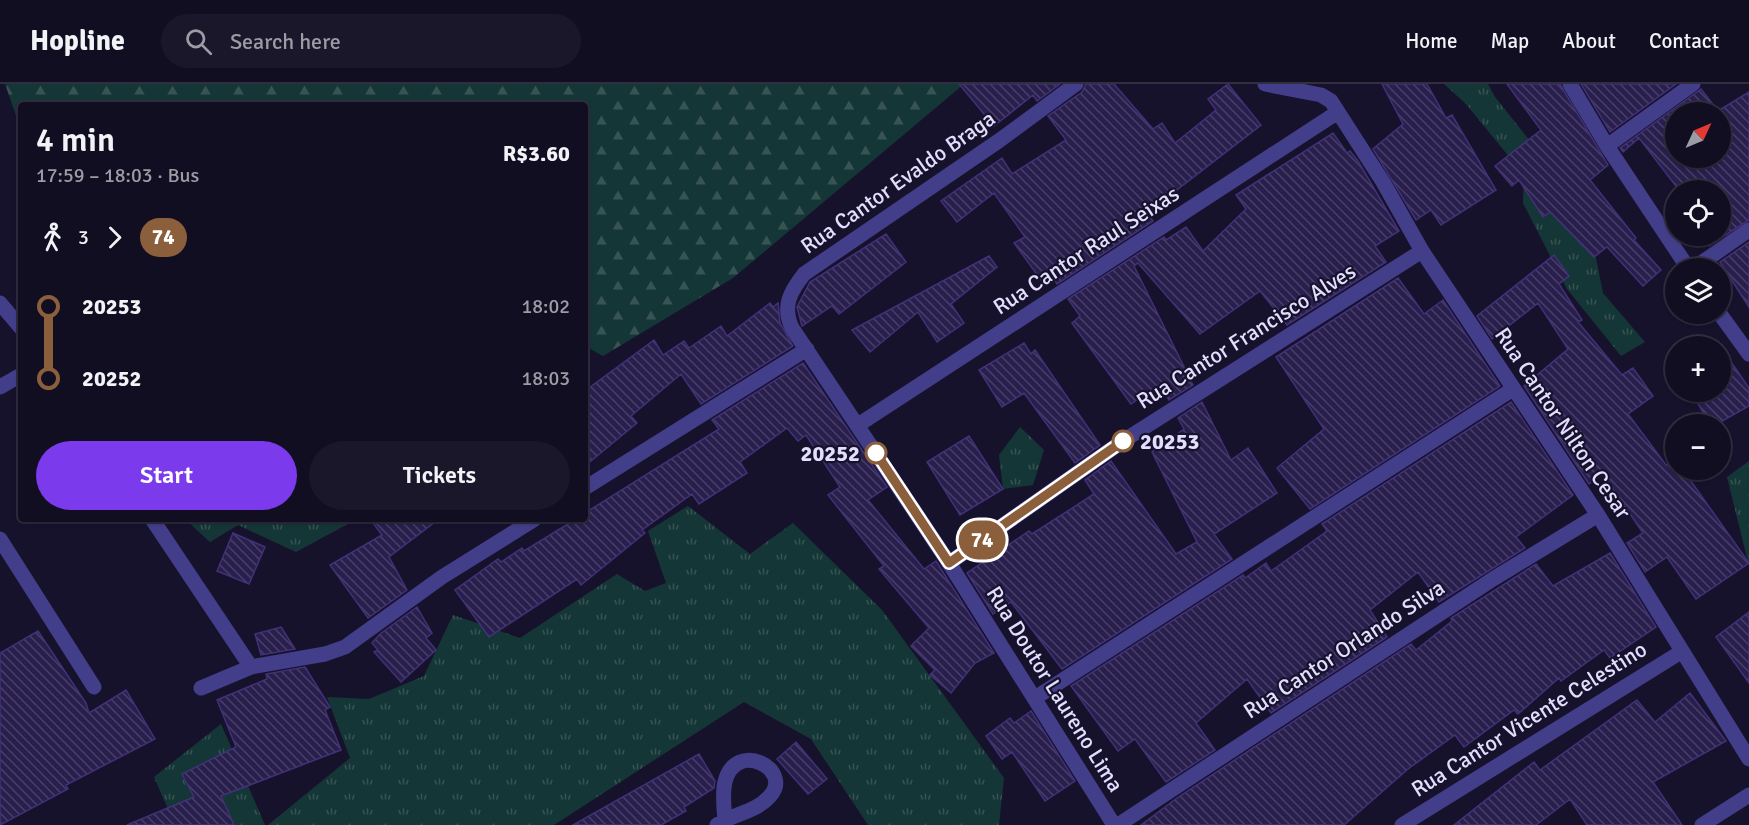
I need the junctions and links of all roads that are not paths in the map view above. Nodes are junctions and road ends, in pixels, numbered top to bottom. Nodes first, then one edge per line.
1 (1076, 84) edge
2 (1265, 84) edge
3 (1570, 84) edge
4 (1692, 84) edge
5 (1338, 112) junction
6 (1607, 146) junction
7 (1749, 230) edge
8 (1422, 251) junction
9 (1681, 258) edge
10 (1708, 258) edge
11 (804, 274) joint
12 (0, 303) edge
13 (18, 324) edge
14 (1727, 324) edge
15 (807, 349) junction
16 (1749, 354) edge
17 (18, 377) edge
18 (0, 387) edge
19 (1513, 389) junction
20 (858, 425) junction
21 (588, 486) edge
22 (1598, 515) junction
23 (154, 522) edge
24 (530, 522) edge
25 (0, 539) edge
26 (949, 563) junction
27 (1681, 652) junction
28 (251, 667) junction
29 (94, 687) dead end
30 (201, 688) dead end
31 (1035, 698) junction
32 (1749, 759) edge
33 (1749, 795) edge
34 (1116, 825) edge
35 (1402, 825) edge
36 (1702, 825) edge

1 - 11 street, Rua Cantor Evaldo Braga
2 - 5 street
3 - 6 street
4 - 6 street
5 - 8 street, Rua Cantor Nilton Cesar
5 - 20 street, Rua Cantor Raul Seixas
6 - 9 street
7 - 10 street
8 - 19 street, Rua Cantor Nilton Cesar
8 - 26 street, Rua Cantor Francisco Alves
11 - 15 street, Rua Doutor Laureno Lima
12 - 13 street
14 - 16 street
15 - 20 street, Rua Doutor Laureno Lima
15 - 21 street
17 - 18 street
19 - 22 street, Rua Cantor Nilton Cesar
19 - 31 street
20 - 26 street, Rua Doutor Laureno Lima
22 - 27 street, Rua Cantor Nilton Cesar
22 - 34 street, Rua Cantor Orlando Silva
23 - 28 street
24 - 28 street
25 - 29 street
26 - 31 street, Rua Doutor Laureno Lima
27 - 32 street, Rua Cantor Nilton Cesar
27 - 35 street, Rua Cantor Vicente Celestino
28 - 30 street
31 - 34 street, Rua Doutor Laureno Lima
33 - 36 street

